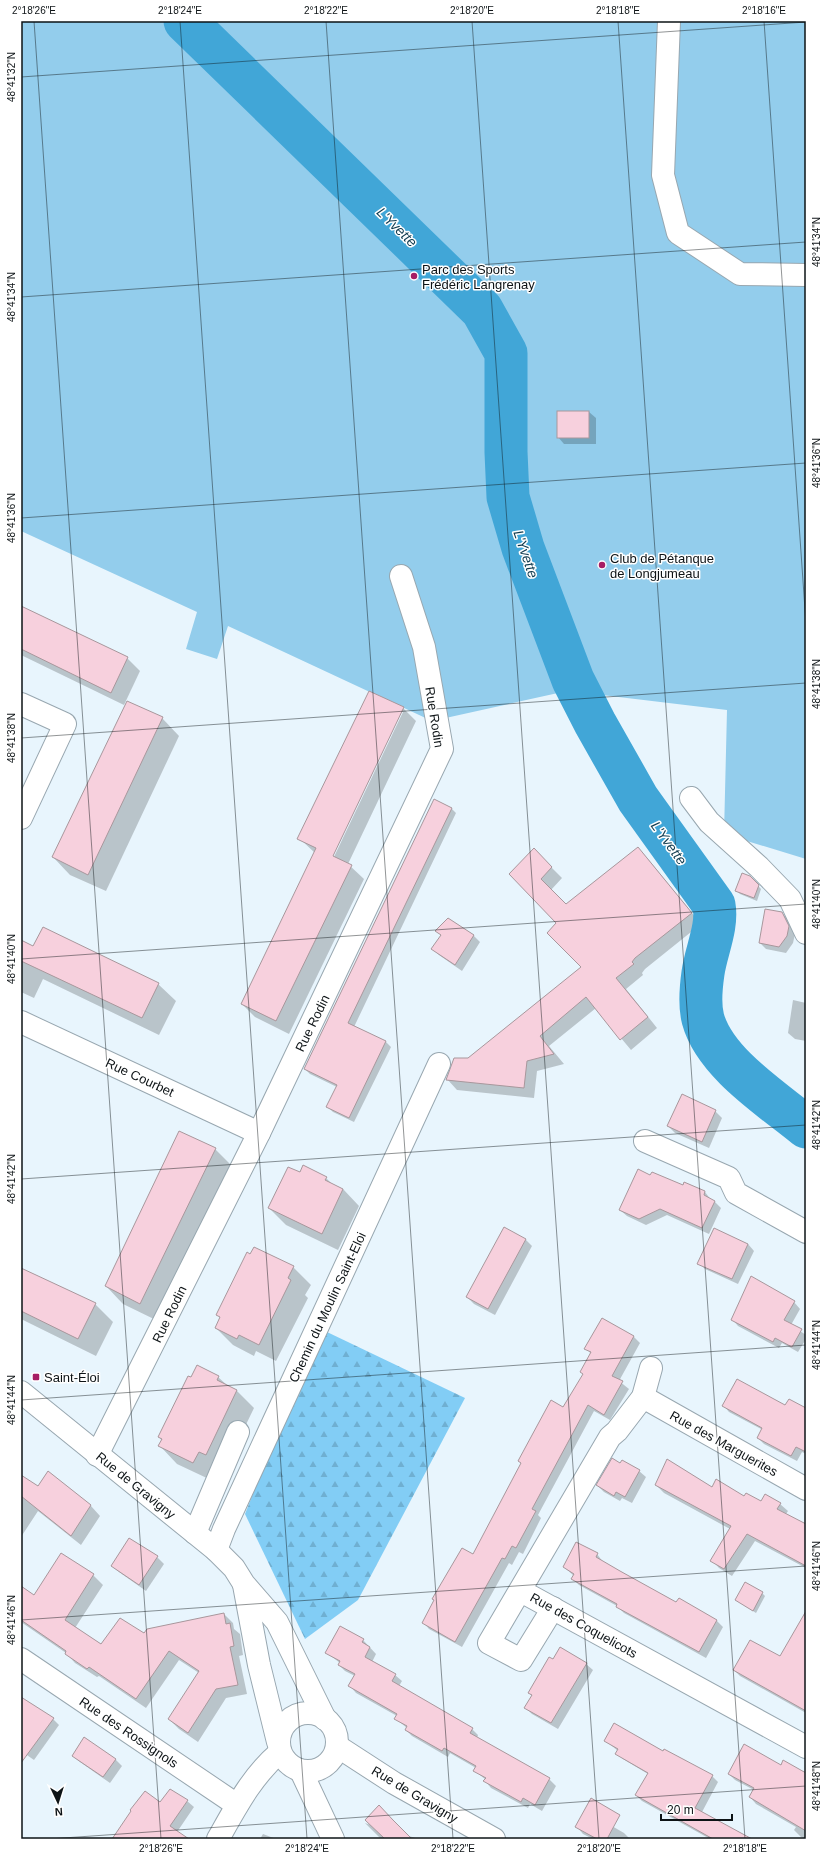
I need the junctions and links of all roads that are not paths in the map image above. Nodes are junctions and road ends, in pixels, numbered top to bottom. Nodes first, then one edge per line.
1 (669, 21) edge
2 (806, 275) edge
3 (401, 576) dead end
4 (21, 704) edge
5 (691, 798) dead end
6 (21, 818) edge
7 (806, 933) edge
8 (21, 1022) edge
9 (438, 1064) dead end
10 (259, 1133) junction
11 (645, 1141) dead end
12 (806, 1232) edge
13 (651, 1368) dead end
14 (21, 1392) edge
15 (642, 1397) junction
16 (238, 1432) dead end
17 (97, 1455) junction
18 (806, 1489) edge
19 (195, 1533) junction
20 (216, 1550) junction
21 (244, 1584) junction
22 (521, 1591) junction
23 (553, 1608) junction
24 (21, 1659) edge
25 (325, 1719) junction
26 (337, 1746) junction
27 (279, 1747) junction
28 (806, 1747) edge
29 (301, 1771) junction
30 (237, 1805) junction
31 (218, 1839) edge
32 (333, 1839) edge
33 (494, 1839) edge

1 - 2 street
3 - 10 street, Rue Rodin
4 - 6 street
5 - 7 street
8 - 10 street, Rue Courbet
9 - 20 street, Chemin du Moulin Saint-Eloi
10 - 17 street, Rue Rodin
11 - 12 street
13 - 15 street, Rue des Coquelicots
14 - 17 street, Rue de Gravigny
15 - 18 street, Rue des Marguerites
15 - 22 street, Rue des Coquelicots
16 - 19 street
17 - 19 street, Rue de Gravigny
19 - 20 street, Rue de Gravigny
20 - 21 street, Rue de Gravigny
21 - 25 street, Rue de Gravigny
21 - 27 street, Rue de Gravigny
22 - 23 street, Rue des Coquelicots
22 - 23 street
23 - 28 street, Rue des Coquelicots
24 - 30 street, Rue des Rossignols
25 - 26 street
25 - 27 street
26 - 29 street
26 - 33 street, Rue de Gravigny
27 - 29 street
27 - 30 street
29 - 32 street
30 - 31 street

